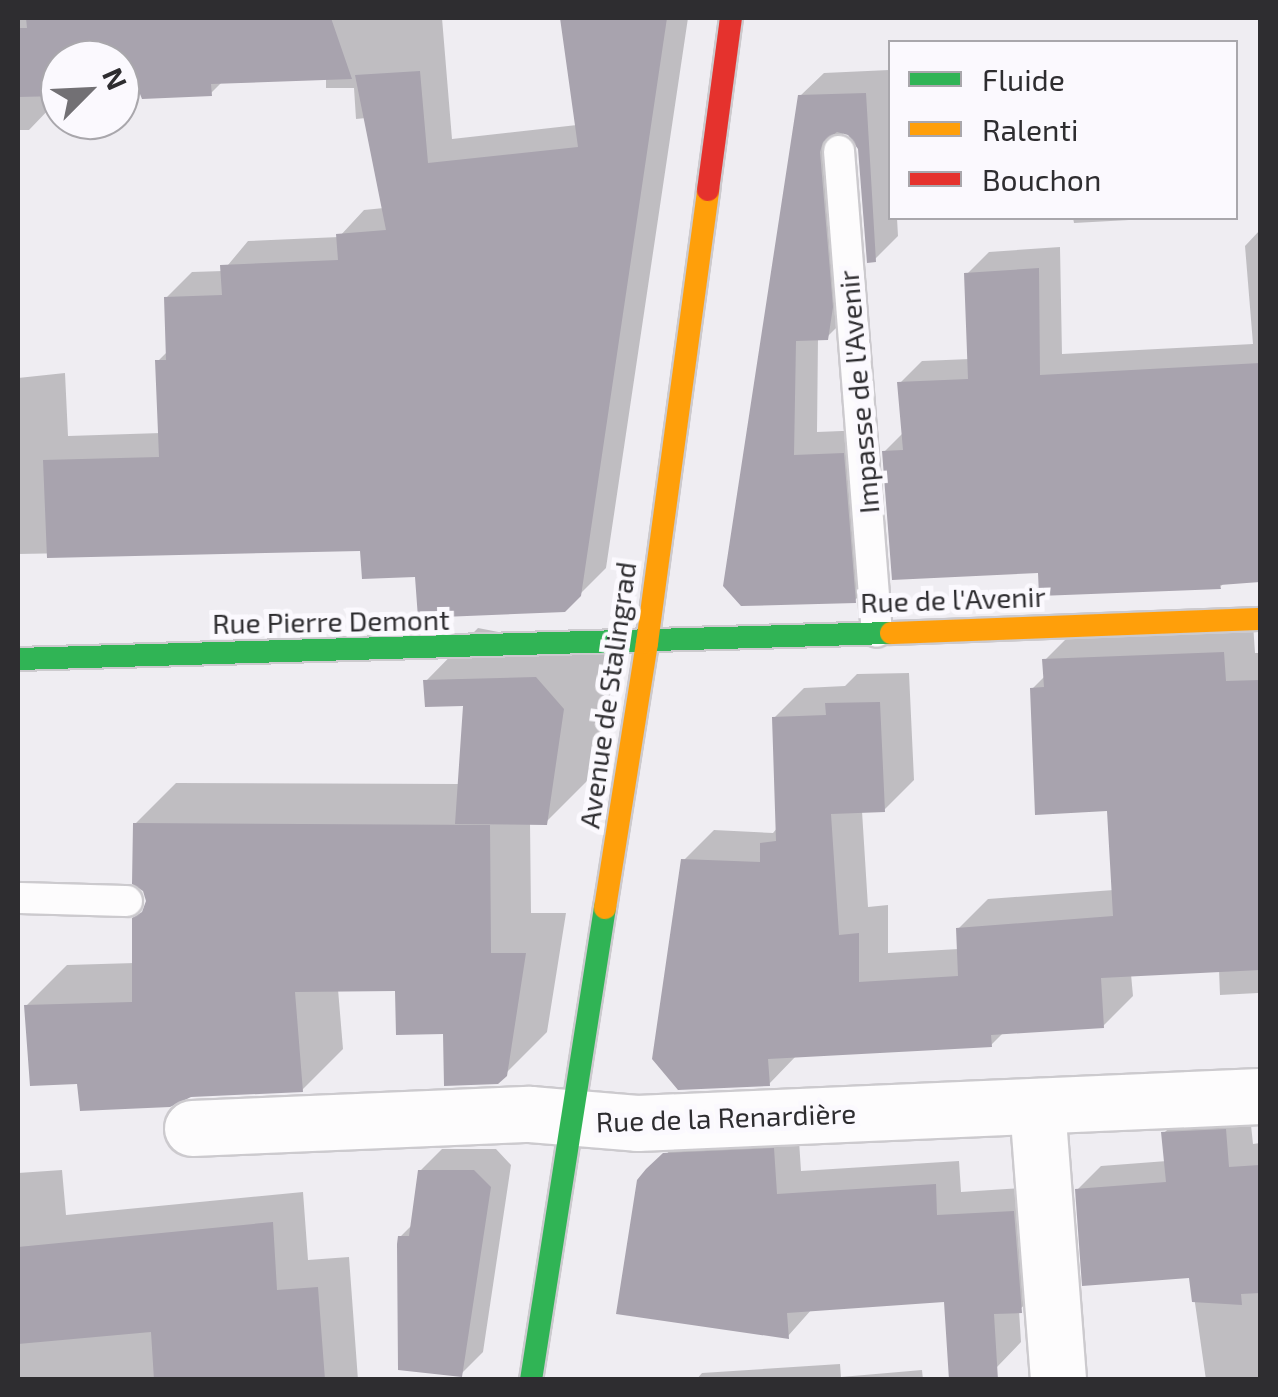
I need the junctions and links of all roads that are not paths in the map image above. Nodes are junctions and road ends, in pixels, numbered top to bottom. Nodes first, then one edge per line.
1 (730, 18) edge
2 (839, 152) dead end
3 (1260, 619) edge
4 (877, 632) junction
5 (647, 643) junction
6 (18, 659) edge
7 (18, 898) edge
8 (126, 901) dead end
9 (1260, 1096) edge
10 (1037, 1106) junction
11 (574, 1120) junction
12 (192, 1128) dead end
13 (531, 1380) edge
14 (1058, 1380) edge

1 - 5 main road, Avenue de Stalingrad
2 - 4 lane, Impasse de l'Avenir
3 - 4 main road, Rue de l'Avenir
4 - 5 main road, Rue de l'Avenir
5 - 6 main road, Rue Pierre Demont
5 - 11 main road, Avenue de Stalingrad
7 - 8 lane
9 - 10 street, Rue de la Renardière
10 - 11 street, Rue de la Renardière
10 - 14 street
11 - 12 street, Rue de la Renardière
11 - 13 main road, Avenue de Stalingrad

